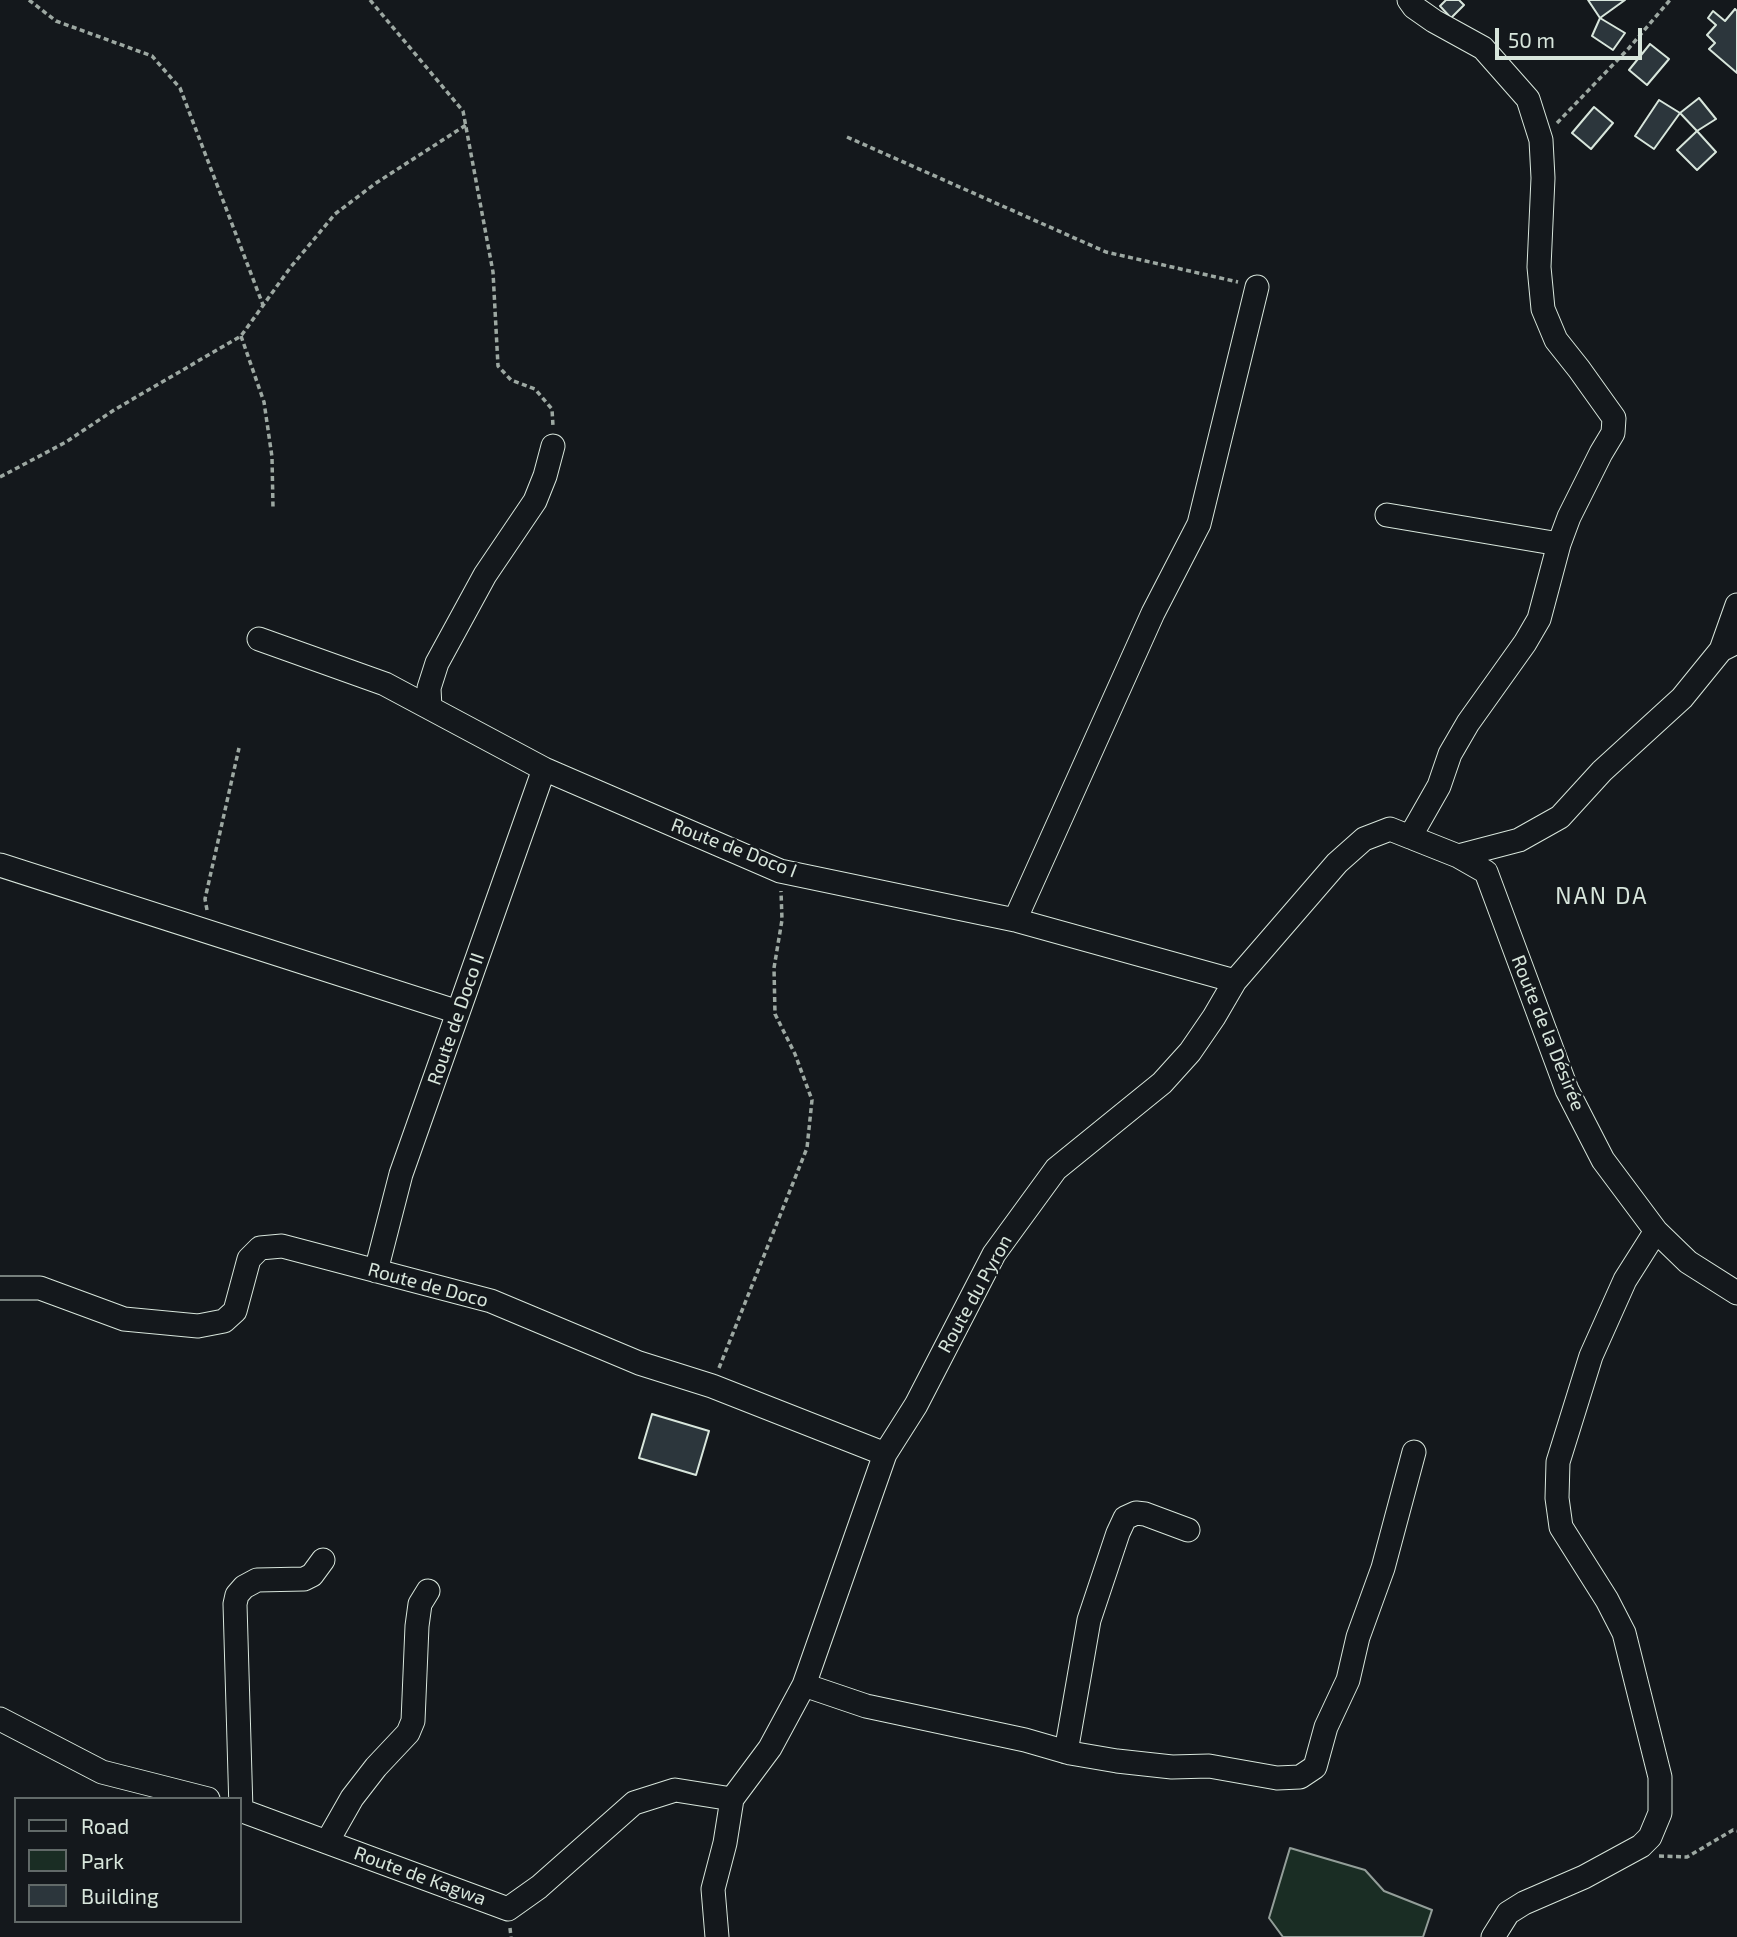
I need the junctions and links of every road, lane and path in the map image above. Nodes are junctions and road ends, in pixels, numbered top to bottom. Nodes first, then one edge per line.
1 (29, 0) edge
2 (370, 0) edge
3 (1409, 0) edge
4 (1670, 0) edge
5 (466, 125) junction
6 (847, 137) dead end
7 (1541, 140) junction
8 (1257, 287) joint
9 (263, 304) junction
10 (241, 336) junction
11 (553, 446) joint
12 (0, 477) edge
13 (272, 508) dead end
14 (1387, 515) dead end
15 (1559, 544) junction
16 (1737, 605) edge
17 (259, 639) dead end
18 (1729, 646) edge
19 (430, 708) junction
20 (239, 748) dead end
21 (544, 769) junction
22 (1410, 837) junction
23 (1458, 856) junction
24 (0, 865) edge
25 (780, 871) junction
26 (1015, 920) junction
27 (212, 933) junction
28 (1236, 981) junction
29 (458, 1012) junction
30 (1656, 1231) junction
31 (376, 1271) junction
32 (0, 1288) edge
33 (1737, 1293) edge
34 (712, 1386) junction
35 (1414, 1452) dead end
36 (885, 1454) junction
37 (1188, 1530) dead end
38 (323, 1560) dead end
39 (428, 1591) dead end
40 (804, 1685) junction
41 (0, 1719) edge
42 (1066, 1752) junction
43 (200, 1797) edge
44 (240, 1797) edge
45 (732, 1799) junction
46 (242, 1811) edge
47 (1737, 1831) edge
48 (327, 1842) junction
49 (1623, 1855) junction
50 (717, 1937) edge
51 (1493, 1937) edge

1 - 9 path
2 - 5 path
3 - 7 street
4 - 7 path
5 - 9 path
5 - 11 path
6 - 8 path
7 - 15 street
8 - 26 street
9 - 10 path
10 - 12 path
10 - 13 path
11 - 19 street
14 - 15 street
15 - 22 street
16 - 18 street
17 - 19 street, Route de Doco I
18 - 23 street
19 - 21 street, Route de Doco I
20 - 27 path
21 - 25 street, Route de Doco I
21 - 29 street, Route de Doco II
22 - 23 street, Route du Pyron
22 - 28 street, Route du Pyron
23 - 30 street, Route de la Désirée
24 - 27 street
25 - 26 street, Route de Doco I
25 - 34 path
26 - 28 street, Route de Doco I
27 - 29 street
28 - 36 street, Route du Pyron
29 - 31 street, Route de Doco II
30 - 33 street, Route de la Désirée
30 - 49 street
31 - 32 street, Route de Doco
31 - 34 street, Route de Doco
34 - 36 street, Route de Doco
35 - 42 street
36 - 40 street, Route du Pyron
37 - 42 street
38 - 44 street
39 - 48 street
40 - 42 street
40 - 45 street, Route du Pyron
41 - 43 street
45 - 48 street, Route de Kagwa
45 - 50 street, Route du Pyron
46 - 48 street, Route de Kagwa
47 - 49 path
49 - 51 street

